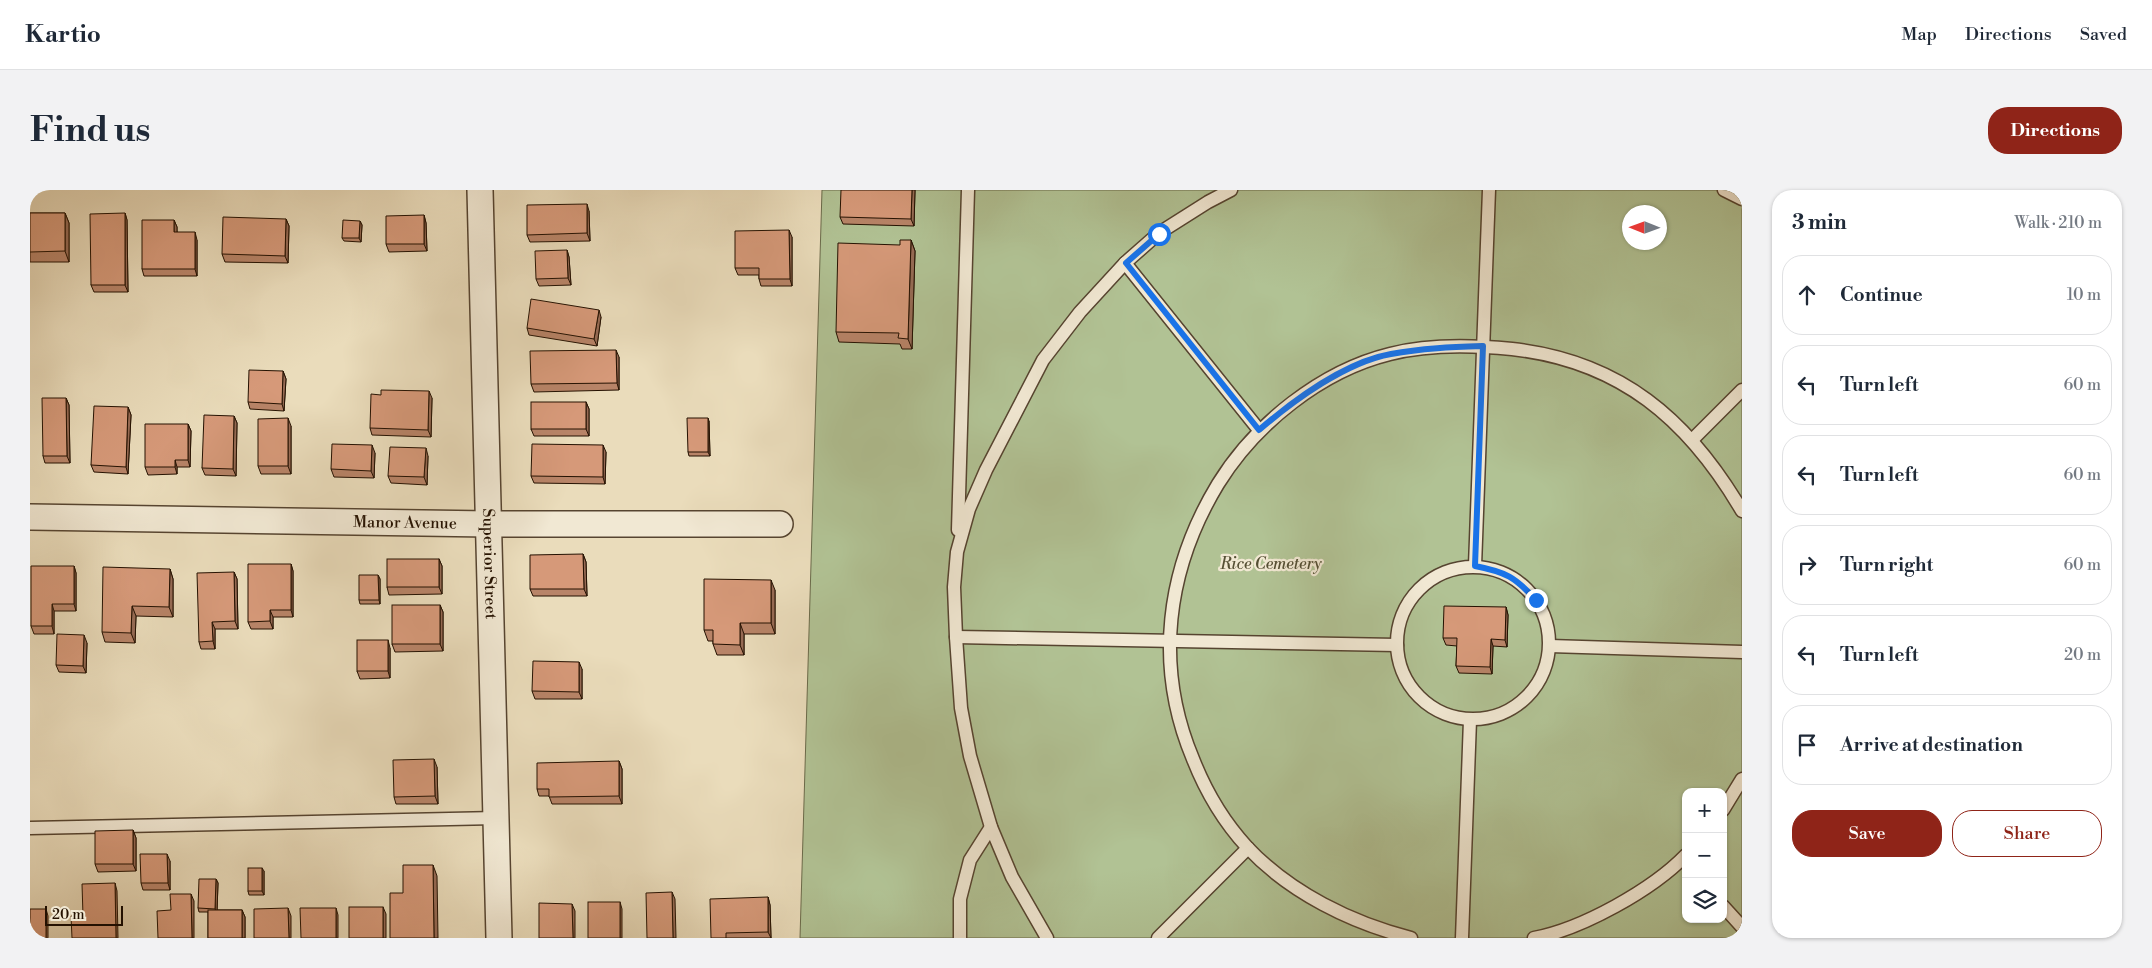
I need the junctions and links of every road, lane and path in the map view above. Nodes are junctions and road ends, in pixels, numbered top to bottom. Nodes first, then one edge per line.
1 (480, 190) edge
2 (968, 190) edge
3 (1231, 190) edge
4 (1489, 190) edge
5 (1724, 190) edge
6 (1742, 199) edge
7 (1126, 263) junction
8 (1483, 346) junction
9 (1742, 390) edge
10 (1259, 430) junction
11 (1692, 440) junction
12 (1742, 511) edge
13 (30, 517) edge
14 (489, 524) junction
15 (780, 524) dead end
16 (957, 552) junction
17 (1475, 566) junction
18 (956, 637) junction
19 (1169, 640) junction
20 (1397, 645) junction
21 (1550, 646) junction
22 (1742, 652) edge
23 (1470, 720) junction
24 (1742, 779) edge
25 (1727, 803) edge
26 (496, 818) junction
27 (991, 827) junction
28 (30, 828) edge
29 (1248, 848) junction
30 (1682, 862) edge
31 (1727, 910) edge
32 (1742, 927) edge
33 (499, 938) edge
34 (960, 938) edge
35 (1047, 938) edge
36 (1158, 938) edge
37 (1412, 938) edge
38 (1462, 938) edge
39 (1534, 938) edge

1 - 14 street, Superior Street
2 - 16 lane
3 - 7 lane
4 - 8 lane
5 - 6 lane
7 - 10 lane
7 - 16 lane
8 - 10 lane
8 - 11 lane
8 - 17 lane
9 - 11 lane
10 - 19 lane
11 - 12 lane
13 - 14 street, Manor Avenue
14 - 15 street, Manor Avenue
14 - 26 street, Superior Street
16 - 18 lane
17 - 20 lane
17 - 21 lane
18 - 19 lane
18 - 27 lane
19 - 20 lane
19 - 29 lane
20 - 23 lane
21 - 22 lane
21 - 23 lane
23 - 38 lane
24 - 25 lane
26 - 28 lane
26 - 33 street, Superior Street
27 - 34 lane
27 - 35 lane
29 - 36 lane
29 - 37 lane
30 - 39 lane
31 - 32 lane

